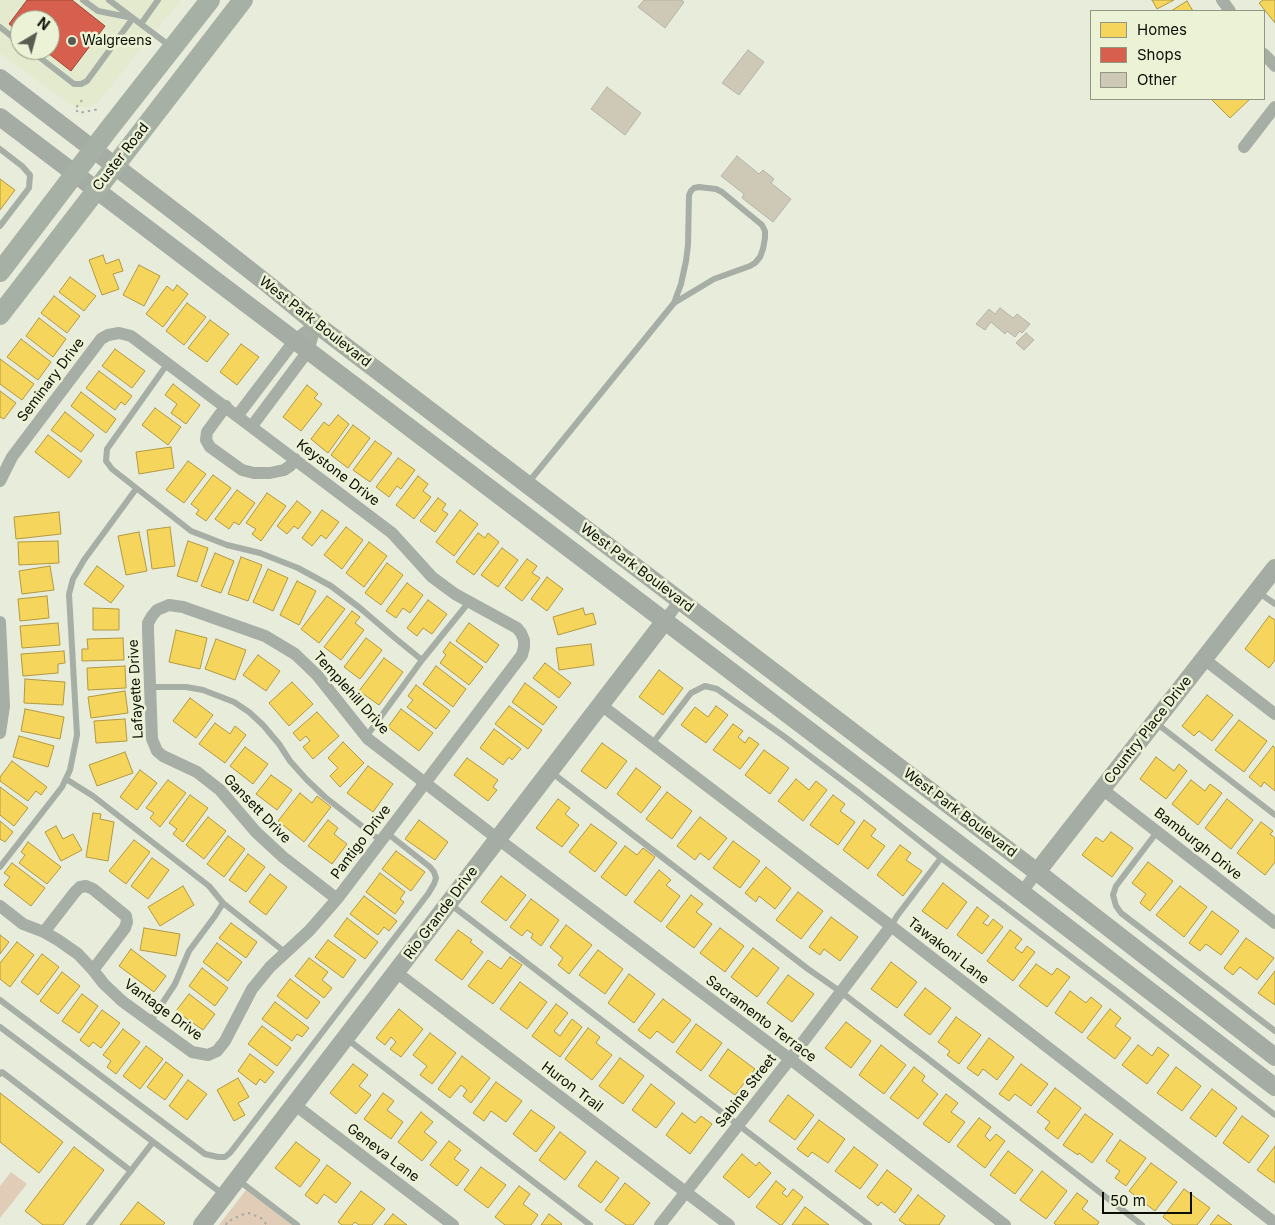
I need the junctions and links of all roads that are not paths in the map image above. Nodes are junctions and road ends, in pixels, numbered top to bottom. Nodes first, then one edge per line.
1 (83, 0) edge
2 (110, 0) edge
3 (158, 0) edge
4 (210, 0) edge
5 (243, 0) edge
6 (133, 18) junction
7 (141, 24) junction
8 (0, 27) edge
9 (10, 35) edge
10 (172, 48) junction
11 (1265, 55) edge
12 (43, 60) edge
13 (1275, 66) edge
14 (0, 78) edge
15 (1275, 107) edge
16 (0, 117) edge
17 (1244, 147) dead end
18 (0, 149) edge
19 (94, 149) junction
20 (115, 165) junction
21 (75, 174) junction
22 (96, 190) junction
23 (0, 226) edge
24 (0, 272) edge
25 (674, 303) junction
26 (0, 315) edge
27 (316, 324) junction
28 (119, 333) joint
29 (301, 346) junction
30 (168, 363) junction
31 (226, 406) junction
32 (238, 415) junction
33 (252, 426) junction
34 (295, 459) junction
35 (0, 481) edge
36 (527, 484) junction
37 (136, 489) junction
38 (512, 504) junction
39 (1275, 568) edge
40 (1257, 591) junction
41 (680, 600) junction
42 (469, 602) junction
43 (1275, 604) edge
44 (162, 607) joint
45 (0, 622) edge
46 (664, 622) junction
47 (524, 647) joint
48 (1204, 659) junction
49 (422, 660) junction
50 (150, 687) junction
51 (601, 705) junction
52 (1275, 714) edge
53 (1155, 722) junction
54 (0, 733) edge
55 (366, 737) junction
56 (652, 744) junction
57 (154, 745) joint
58 (550, 771) junction
59 (66, 778) junction
60 (425, 783) junction
61 (1102, 789) junction
62 (1275, 815) edge
63 (1157, 832) junction
64 (384, 837) junction
65 (498, 839) junction
66 (941, 858) junction
67 (0, 867) edge
68 (1037, 872) junction
69 (1022, 892) junction
70 (337, 899) junction
71 (223, 903) junction
72 (449, 903) junction
73 (0, 906) edge
74 (1275, 923) edge
75 (891, 926) junction
76 (44, 932) junction
77 (286, 953) junction
78 (93, 970) junction
79 (396, 972) junction
80 (841, 992) junction
81 (0, 1000) edge
82 (150, 1022) junction
83 (0, 1026) edge
84 (1275, 1031) edge
85 (346, 1038) junction
86 (217, 1051) joint
87 (1275, 1057) edge
88 (790, 1059) junction
89 (0, 1074) edge
90 (1275, 1087) edge
91 (295, 1105) junction
92 (1275, 1115) edge
93 (739, 1124) junction
94 (153, 1142) junction
95 (131, 1171) junction
96 (237, 1180) junction
97 (686, 1192) junction
98 (225, 1196) junction
99 (1275, 1223) edge
100 (90, 1225) edge
101 (202, 1225) edge
102 (297, 1225) edge
103 (453, 1225) edge
104 (590, 1225) edge
105 (660, 1225) edge
106 (729, 1225) edge
107 (869, 1225) edge
108 (1005, 1225) edge
109 (1142, 1225) edge

1 - 6 lane
2 - 6 lane
3 - 7 lane
4 - 10 main road, Custer Road
5 - 20 main road, Custer Road
6 - 7 lane
6 - 12 lane
7 - 10 lane
8 - 9 lane
10 - 19 main road, Custer Road
11 - 13 street
14 - 19 main road, West Park Boulevard
15 - 17 street
16 - 21 main road, West Park Boulevard
18 - 23 lane
19 - 20 main road, West Park Boulevard
19 - 21 main road, Custer Road
20 - 22 main road, Custer Road
20 - 27 main road, West Park Boulevard
21 - 22 main road, West Park Boulevard
21 - 24 main road, Custer Road
22 - 26 main road, Custer Road
22 - 29 main road, West Park Boulevard
25 - 25 lane
25 - 36 lane
27 - 29 street
27 - 36 main road, West Park Boulevard
28 - 30 street, Keystone Drive
28 - 35 street, Seminary Drive
29 - 32 street
29 - 33 street
29 - 38 main road, West Park Boulevard
30 - 31 street, Keystone Drive
30 - 37 lane
31 - 32 street, Keystone Drive
31 - 34 street
32 - 33 street, Keystone Drive
33 - 34 street, Keystone Drive
34 - 42 street, Keystone Drive
36 - 38 main road
36 - 41 main road, West Park Boulevard
37 - 49 lane
37 - 59 lane
38 - 46 main road, West Park Boulevard
39 - 40 main road, Country Place Drive
40 - 43 lane
40 - 48 main road, Country Place Drive
41 - 46 street, Rio Grande Drive
41 - 68 main road, West Park Boulevard
42 - 47 street, Keystone Drive
42 - 49 lane
44 - 50 street, Lafayette Drive
44 - 55 street, Templehill Drive
45 - 54 street
46 - 51 main road, Rio Grande Drive
46 - 69 main road, West Park Boulevard
47 - 60 street, Pantigo Drive
48 - 52 street
48 - 53 main road, Country Place Drive
49 - 55 lane
50 - 57 street, Lafayette Drive
50 - 64 lane
51 - 56 street, Tawakoni Lane
51 - 58 main road, Rio Grande Drive
53 - 61 main road, Country Place Drive
53 - 62 lane
55 - 60 street, Templehill Drive
56 - 66 lane
56 - 75 street, Tawakoni Lane
57 - 70 street, Gansett Drive
58 - 65 main road, Rio Grande Drive
58 - 80 lane
59 - 67 lane
59 - 71 lane
60 - 64 street, Pantigo Drive
60 - 65 street, Templehill Drive
61 - 63 street, Bamburgh Drive
61 - 68 main road, Country Place Drive
63 - 74 street, Bamburgh Drive
63 - 84 lane
64 - 70 street, Pantigo Drive
64 - 81 lane
65 - 72 main road, Rio Grande Drive
65 - 88 street, Sacramento Terrace
66 - 75 lane
66 - 92 lane
68 - 69 street, Country Place Drive
68 - 87 main road, West Park Boulevard
69 - 90 main road, West Park Boulevard
70 - 77 street, Pantigo Drive
71 - 77 lane
71 - 82 lane
72 - 79 main road, Rio Grande Drive
72 - 93 lane
73 - 76 street, Vantage Drive
75 - 80 street, Sabine Street
75 - 99 street, Tawakoni Lane
76 - 78 street, Vantage Drive
76 - 78 street
77 - 86 street, Pantigo Drive
78 - 82 street, Vantage Drive
79 - 85 main road, Rio Grande Drive
79 - 97 street, Huron Trail
80 - 88 street, Sabine Street
80 - 109 lane
82 - 86 street, Vantage Drive
83 - 94 lane
85 - 91 main road, Rio Grande Drive
85 - 104 lane
88 - 93 street, Sabine Street
88 - 108 street, Sacramento Terrace
89 - 95 lane
91 - 96 main road, Rio Grande Drive
91 - 103 street, Geneva Lane
93 - 97 street, Sabine Street
93 - 107 lane
94 - 95 lane
94 - 98 lane
95 - 100 lane
96 - 98 main road, Rio Grande Drive
96 - 102 lane
97 - 105 street, Sabine Street
97 - 106 street, Huron Trail
98 - 101 main road, Rio Grande Drive

